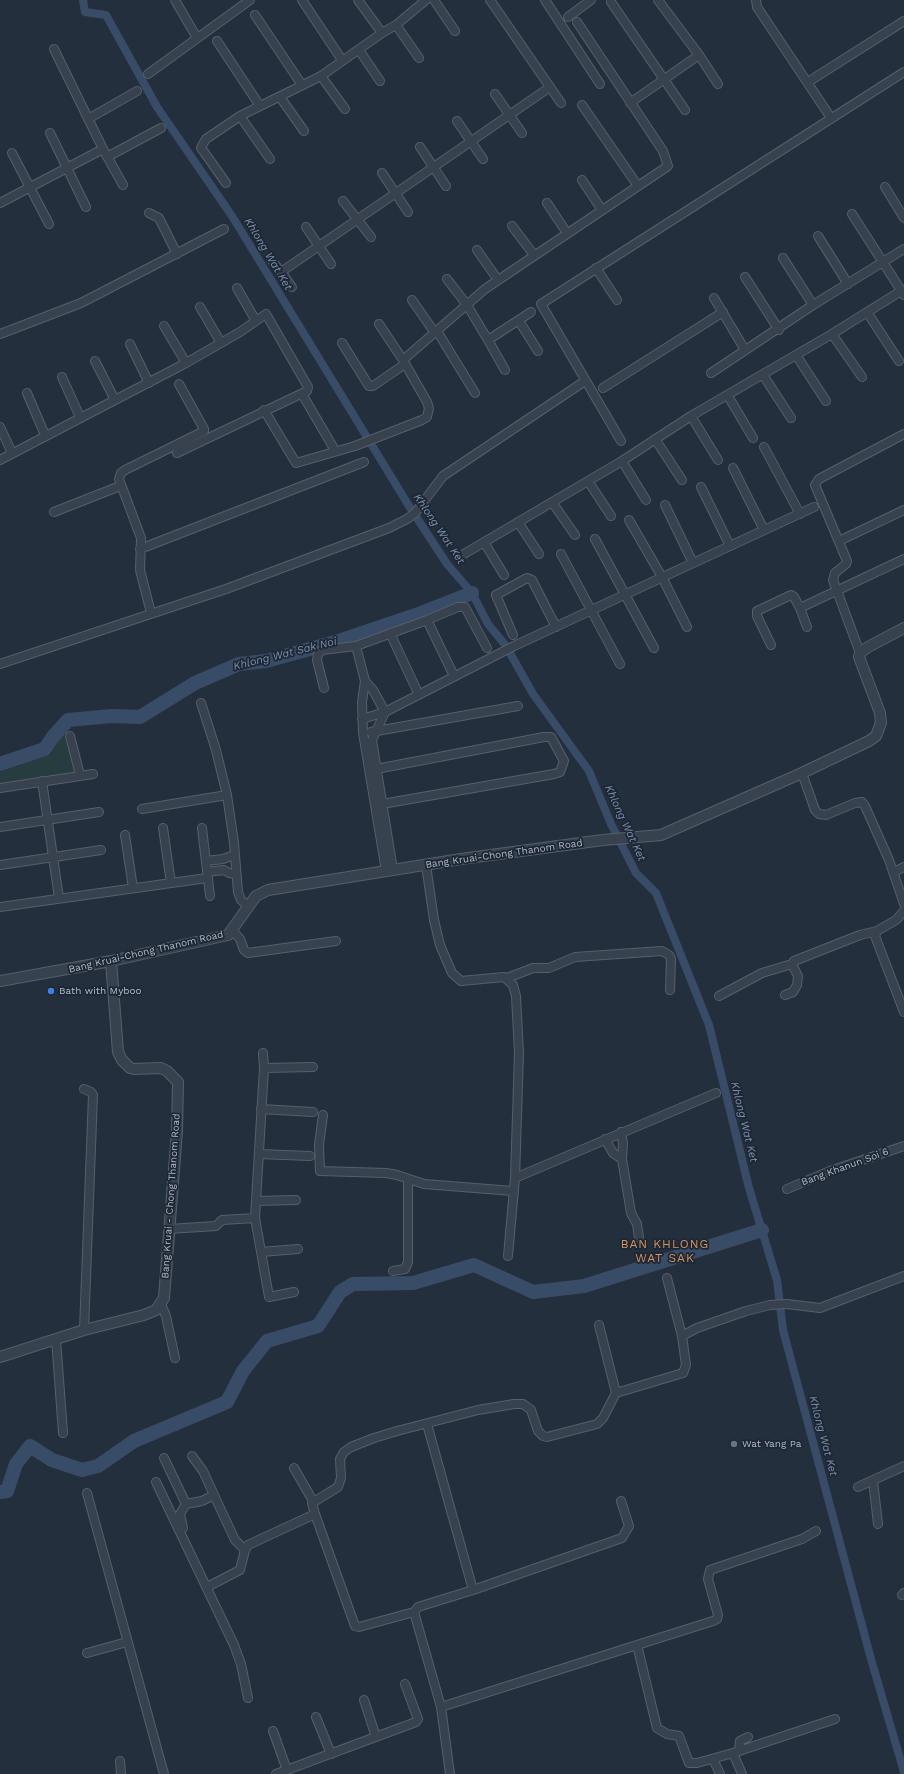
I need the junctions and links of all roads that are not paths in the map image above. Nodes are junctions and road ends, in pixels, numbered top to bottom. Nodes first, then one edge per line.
1 (175, 0) edge
2 (250, 0) edge
3 (302, 0) edge
4 (358, 0) edge
5 (426, 0) edge
6 (434, 0) edge
7 (490, 0) edge
8 (545, 0) edge
9 (591, 0) edge
10 (658, 0) edge
11 (756, 0) edge
12 (611, 2) dead end
13 (414, 3) edge
14 (255, 15) dead end
15 (568, 17) dead end
16 (904, 21) edge
17 (577, 22) dead end
18 (396, 25) junction
19 (455, 31) dead end
20 (382, 33) junction
21 (197, 38) junction
22 (217, 41) dead end
23 (54, 49) dead end
24 (359, 50) junction
25 (699, 56) junction
26 (419, 58) dead end
27 (342, 60) junction
28 (904, 72) edge
29 (148, 74) dead end
30 (321, 76) junction
31 (662, 80) junction
32 (380, 81) dead end
33 (808, 82) junction
34 (600, 84) dead end
35 (718, 84) dead end
36 (302, 85) junction
37 (550, 87) junction
38 (137, 91) dead end
39 (495, 94) dead end
40 (280, 97) junction
41 (561, 103) dead end
42 (630, 103) junction
43 (582, 105) dead end
44 (260, 106) junction
45 (345, 109) dead end
46 (685, 110) dead end
47 (509, 115) junction
48 (240, 116) junction
49 (831, 118) junction
50 (88, 119) junction
51 (457, 121) dead end
52 (161, 128) dead end
53 (304, 131) dead end
54 (50, 133) dead end
55 (522, 133) dead end
56 (472, 141) junction
57 (420, 147) dead end
58 (103, 149) junction
59 (12, 153) dead end
60 (107, 157) junction
61 (270, 159) dead end
62 (483, 160) dead end
63 (434, 167) junction
64 (67, 169) junction
65 (382, 173) dead end
66 (582, 180) dead end
67 (226, 183) dead end
68 (123, 185) dead end
69 (446, 186) dead end
70 (638, 186) junction
71 (885, 187) dead end
72 (30, 188) junction
73 (396, 193) junction
74 (343, 201) dead end
75 (0, 203) edge
76 (547, 203) dead end
77 (86, 206) dead end
78 (602, 210) junction
79 (408, 212) dead end
80 (149, 213) dead end
81 (852, 214) dead end
82 (904, 218) edge
83 (358, 219) junction
84 (49, 224) dead end
85 (512, 226) dead end
86 (306, 227) dead end
87 (224, 229) dead end
88 (567, 233) junction
89 (818, 236) dead end
90 (371, 237) dead end
91 (319, 246) junction
92 (904, 249) edge
93 (477, 250) dead end
94 (177, 254) junction
95 (534, 255) junction
96 (271, 258) dead end
97 (783, 258) dead end
98 (883, 262) junction
99 (331, 264) dead end
100 (596, 268) junction
101 (281, 272) junction
102 (745, 277) dead end
103 (447, 278) dead end
104 (498, 280) junction
105 (848, 284) junction
106 (292, 287) dead end
107 (238, 288) dead end
108 (902, 293) edge
109 (714, 298) dead end
110 (412, 300) dead end
111 (617, 300) dead end
112 (467, 305) junction
113 (813, 305) junction
114 (200, 307) dead end
115 (531, 312) dead end
116 (723, 312) junction
117 (867, 312) junction
118 (256, 321) junction
119 (519, 321) junction
120 (379, 324) dead end
121 (164, 326) dead end
122 (779, 330) junction
123 (436, 332) junction
124 (0, 334) edge
125 (832, 334) junction
126 (488, 340) junction
127 (221, 343) junction
128 (342, 343) dead end
129 (130, 344) dead end
130 (745, 350) junction
131 (538, 351) dead end
132 (796, 355) junction
133 (95, 361) dead end
134 (899, 361) dead end
135 (404, 362) junction
136 (186, 363) junction
137 (505, 370) dead end
138 (711, 373) dead end
139 (763, 374) junction
140 (62, 377) dead end
141 (862, 377) dead end
142 (585, 381) junction
143 (149, 383) junction
144 (179, 384) dead end
145 (603, 388) dead end
146 (27, 393) dead end
147 (475, 393) dead end
148 (302, 394) junction
149 (728, 396) junction
150 (115, 400) junction
151 (826, 401) dead end
152 (264, 410) junction
153 (691, 416) junction
154 (80, 417) junction
155 (791, 418) dead end
156 (0, 428) edge
157 (904, 434) edge
158 (45, 435) junction
159 (753, 438) dead end
160 (655, 439) junction
161 (621, 441) dead end
162 (333, 447) dead end
163 (764, 447) dead end
164 (177, 452) dead end
165 (12, 453) junction
166 (0, 460) edge
167 (622, 460) junction
168 (718, 460) dead end
169 (364, 462) dead end
170 (733, 468) dead end
171 (682, 480) dead end
172 (588, 481) junction
173 (120, 486) junction
174 (701, 487) dead end
175 (646, 500) dead end
176 (552, 502) junction
177 (665, 505) dead end
178 (814, 507) dead end
179 (904, 510) edge
180 (54, 512) dead end
181 (800, 514) junction
182 (611, 516) dead end
183 (629, 520) dead end
184 (518, 522) junction
185 (764, 530) junction
186 (575, 535) dead end
187 (595, 539) dead end
188 (839, 541) junction
189 (484, 542) junction
190 (730, 546) junction
191 (140, 549) junction
192 (464, 554) dead end
193 (540, 554) dead end
194 (561, 554) dead end
195 (904, 559) edge
196 (693, 563) junction
197 (504, 575) dead end
198 (662, 577) junction
199 (838, 591) junction
200 (624, 594) junction
201 (800, 608) junction
202 (591, 610) junction
203 (151, 613) junction
204 (427, 620) junction
205 (556, 627) junction
206 (687, 627) dead end
207 (807, 627) dead end
208 (904, 628) edge
209 (390, 634) junction
210 (513, 635) dead end
211 (771, 645) dead end
212 (356, 646) junction
213 (487, 648) dead end
214 (654, 648) dead end
215 (860, 653) junction
216 (0, 664) edge
217 (620, 664) dead end
218 (454, 676) junction
219 (364, 681) junction
220 (324, 688) dead end
221 (419, 694) junction
222 (201, 704) dead end
223 (518, 706) dead end
224 (385, 712) junction
225 (362, 719) junction
226 (374, 732) junction
227 (363, 733) junction
228 (70, 736) dead end
229 (374, 773) junction
230 (802, 773) junction
231 (93, 774) dead end
232 (80, 775) junction
233 (42, 781) junction
234 (0, 788) edge
235 (227, 796) junction
236 (142, 809) dead end
237 (381, 809) junction
238 (99, 812) dead end
239 (48, 820) junction
240 (0, 827) edge
241 (163, 828) dead end
242 (202, 828) dead end
243 (125, 835) dead end
244 (101, 850) dead end
245 (234, 855) junction
246 (54, 857) junction
247 (223, 859) junction
248 (206, 861) junction
249 (426, 865) junction
250 (0, 866) edge
251 (904, 867) edge
252 (224, 870) junction
253 (390, 870) junction
254 (894, 872) junction
255 (236, 874) junction
256 (207, 875) junction
257 (171, 883) junction
258 (133, 888) junction
259 (210, 896) dead end
260 (59, 898) junction
261 (904, 904) edge
262 (248, 906) junction
263 (0, 907) edge
264 (904, 911) edge
265 (232, 930) junction
266 (877, 931) junction
267 (336, 941) dead end
268 (111, 961) junction
269 (792, 964) junction
270 (507, 978) junction
271 (0, 981) edge
272 (670, 990) dead end
273 (785, 995) dead end
274 (719, 996) dead end
275 (904, 1012) edge
276 (263, 1053) dead end
277 (313, 1067) dead end
278 (264, 1068) junction
279 (84, 1089) dead end
280 (716, 1093) dead end
281 (261, 1109) junction
282 (313, 1112) dead end
283 (323, 1114) dead end
284 (621, 1132) junction
285 (605, 1139) junction
286 (904, 1146) edge
287 (259, 1154) junction
288 (310, 1156) dead end
289 (622, 1159) junction
290 (515, 1178) junction
291 (408, 1179) junction
292 (787, 1189) dead end
293 (513, 1191) junction
294 (296, 1200) dead end
295 (256, 1201) junction
296 (255, 1218) junction
297 (169, 1229) junction
298 (639, 1238) dead end
299 (298, 1249) dead end
300 (261, 1252) junction
301 (508, 1256) dead end
302 (393, 1271) dead end
303 (904, 1276) edge
304 (667, 1278) dead end
305 (294, 1292) dead end
306 (161, 1304) junction
307 (599, 1325) dead end
308 (84, 1330) junction
309 (682, 1336) junction
310 (56, 1339) junction
311 (0, 1357) edge
312 (175, 1358) dead end
313 (616, 1393) junction
314 (427, 1424) junction
315 (63, 1433) dead end
316 (192, 1456) dead end
317 (164, 1458) dead end
318 (904, 1466) edge
319 (294, 1468) dead end
320 (873, 1481) junction
321 (156, 1482) dead end
322 (858, 1487) dead end
323 (87, 1493) dead end
324 (214, 1495) junction
325 (313, 1501) junction
326 (621, 1501) dead end
327 (186, 1504) junction
328 (315, 1514) junction
329 (878, 1524) dead end
330 (816, 1531) dead end
331 (245, 1550) junction
332 (210, 1585) junction
333 (473, 1590) junction
334 (414, 1612) junction
335 (127, 1642) junction
336 (637, 1645) junction
337 (87, 1653) dead end
338 (405, 1684) dead end
339 (248, 1698) dead end
340 (364, 1700) dead end
341 (441, 1707) junction
342 (316, 1717) dead end
343 (835, 1719) dead end
344 (274, 1731) dead end
345 (376, 1737) junction
346 (748, 1738) dead end
347 (736, 1752) junction
348 (331, 1754) junction
349 (712, 1758) junction
350 (120, 1761) dead end
351 (287, 1770) junction
352 (121, 1774) edge
353 (164, 1774) edge
354 (276, 1774) edge
355 (450, 1774) edge
356 (720, 1774) edge
357 (742, 1774) edge

1 - 21 street
2 - 21 street
3 - 27 street
4 - 20 street
5 - 13 street
6 - 19 street
7 - 37 street
8 - 34 street
9 - 15 street
10 - 25 street
11 - 33 street
12 - 31 street
13 - 18 street
14 - 36 street
16 - 33 street
17 - 42 street
18 - 20 street
18 - 26 street
20 - 24 street
21 - 29 street
22 - 44 street
23 - 50 street
24 - 27 street
24 - 32 street
25 - 31 street
25 - 35 street
27 - 30 street
28 - 49 street
30 - 36 street
30 - 45 street
31 - 42 street
31 - 46 street
33 - 49 street
36 - 40 street
37 - 41 street
37 - 47 street
38 - 50 street
39 - 47 street
40 - 44 street
40 - 53 street
42 - 70 street
43 - 70 street
44 - 48 street
47 - 55 street
47 - 56 street
48 - 61 street
48 - 67 street
49 - 100 street
50 - 58 street
51 - 56 street
52 - 60 street
54 - 64 street
56 - 62 street
56 - 63 street
57 - 63 street
58 - 60 street
58 - 64 street
59 - 72 street
60 - 68 street
63 - 69 street
63 - 73 street
64 - 72 street
64 - 77 street
65 - 73 street
66 - 78 street
70 - 78 street
71 - 82 street
72 - 75 street
72 - 84 street
73 - 79 street
73 - 83 street
74 - 83 street
76 - 88 street
78 - 88 street
80 - 94 street
81 - 98 street
83 - 90 street
83 - 91 street
85 - 95 street
86 - 91 street
87 - 94 street
88 - 95 street
89 - 105 street
91 - 99 street
91 - 101 street
92 - 98 street
93 - 104 street
94 - 124 street
95 - 104 street
96 - 101 street
97 - 113 street
98 - 105 street
98 - 108 street
100 - 111 street
100 - 142 street
101 - 106 street
102 - 122 street
103 - 112 street
104 - 112 street
105 - 113 street
107 - 118 street
108 - 117 street
109 - 116 street
110 - 123 street
112 - 123 street
112 - 126 street
113 - 122 street
114 - 127 street
115 - 119 street
116 - 130 street
116 - 145 street
117 - 125 street
117 - 134 street
118 - 127 street
118 - 148 street
119 - 126 street
119 - 131 street
120 - 135 street
121 - 136 street
122 - 130 street
123 - 135 street
123 - 147 street
125 - 132 street
125 - 141 street
126 - 137 street
127 - 136 street
128 - 135 street
129 - 143 street
130 - 138 street
132 - 139 street
132 - 151 street
133 - 150 street
135 - 152 street
136 - 143 street
139 - 149 street
139 - 155 street
140 - 154 street
142 - 161 street
142 - 203 street
143 - 150 street
144 - 173 street
146 - 158 street
148 - 152 street
148 - 162 street
149 - 153 street
149 - 159 street
150 - 154 street
152 - 164 street
153 - 160 street
153 - 168 street
154 - 158 street
156 - 165 street
157 - 188 street
158 - 165 street
160 - 167 street
160 - 171 street
163 - 181 street
165 - 166 street
167 - 172 street
167 - 175 street
169 - 191 street
170 - 185 street
172 - 176 street
172 - 182 street
173 - 180 street
173 - 191 street
174 - 190 street
176 - 184 street
176 - 186 street
177 - 196 street
178 - 181 street
179 - 188 street
181 - 185 street
183 - 198 street
184 - 189 street
184 - 193 street
185 - 190 street
187 - 200 street
188 - 199 street
189 - 192 street
189 - 197 street
190 - 196 street
191 - 203 street
194 - 202 street
195 - 199 street
196 - 198 street
198 - 200 street
198 - 206 street
199 - 201 street
199 - 215 street
200 - 202 street
200 - 214 street
201 - 207 street
201 - 211 street
202 - 205 street
202 - 217 street
203 - 216 street
204 - 209 street
204 - 213 street
204 - 218 street
205 - 210 street
205 - 218 street
208 - 215 street
209 - 212 street
209 - 221 street
212 - 219 street
212 - 220 street
215 - 230 street, Bang Kruai-Chong Thanom Road
218 - 221 street
219 - 224 street
219 - 225 street
221 - 224 street
222 - 235 street
223 - 226 street
224 - 225 street
224 - 226 street
225 - 227 street
226 - 227 street
226 - 229 street
227 - 229 street
228 - 232 street
229 - 237 street
229 - 237 street
230 - 249 street, Bang Kruai-Chong Thanom Road
230 - 254 street
231 - 232 street
232 - 233 street
233 - 234 street
233 - 239 street
235 - 236 street
235 - 245 street
237 - 253 street
238 - 239 street
239 - 240 street
239 - 246 street
241 - 257 street
242 - 248 street
243 - 258 street
244 - 246 street
245 - 247 street
245 - 255 street
246 - 250 street
246 - 260 street
247 - 248 street
247 - 252 street
248 - 256 street
249 - 253 street, Bang Kruai-Chong Thanom Road
249 - 270 street
251 - 254 street
252 - 255 street
252 - 256 street
253 - 262 street, Bang Kruai-Chong Thanom Road
254 - 261 street
255 - 262 street
256 - 257 street
256 - 259 street
257 - 258 street
258 - 260 street
260 - 263 street
262 - 265 street, Bang Kruai-Chong Thanom Road
264 - 266 street
265 - 267 street
265 - 268 street, Bang Kruai-Chong Thanom Road
266 - 269 street
266 - 275 street
268 - 271 street, Bang Kruai-Chong Thanom Road
268 - 297 street, Bang Kruai - Chong Thanom Road
269 - 273 street
269 - 274 street
270 - 272 street
270 - 290 street
276 - 278 street
277 - 278 street
278 - 281 street
279 - 308 street
280 - 284 street
281 - 282 street
281 - 287 street
283 - 291 street
284 - 285 street
284 - 289 street
285 - 289 street
285 - 290 street
286 - 292 street, Bang Khanun Soi 6
287 - 288 street
287 - 295 street
289 - 298 street
290 - 293 street
291 - 293 street
291 - 302 street
293 - 301 street
294 - 295 street
295 - 296 street
296 - 297 street
296 - 300 street
297 - 306 street, Bang Kruai - Chong Thanom Road
299 - 300 street
300 - 305 street
303 - 309 street
304 - 309 street
306 - 308 street
306 - 312 street
307 - 313 street
308 - 310 street
309 - 313 street
310 - 311 street
310 - 315 street
313 - 314 street
314 - 325 street
314 - 333 street
316 - 324 street
317 - 327 street
318 - 320 street
319 - 325 street
320 - 322 street
320 - 329 street
321 - 332 street
323 - 335 street
324 - 327 street
324 - 331 street
325 - 328 street
326 - 333 street
327 - 332 street
328 - 331 street
328 - 334 street
330 - 336 street
331 - 332 street
332 - 339 street
333 - 334 street
334 - 341 street
335 - 337 street
335 - 353 street
336 - 341 street
336 - 349 street
338 - 345 street
340 - 345 street
341 - 355 street
342 - 348 street
343 - 347 street
344 - 351 street
345 - 348 street
346 - 347 street
347 - 349 street
347 - 357 street
348 - 351 street
349 - 356 street
350 - 352 street
351 - 354 street

